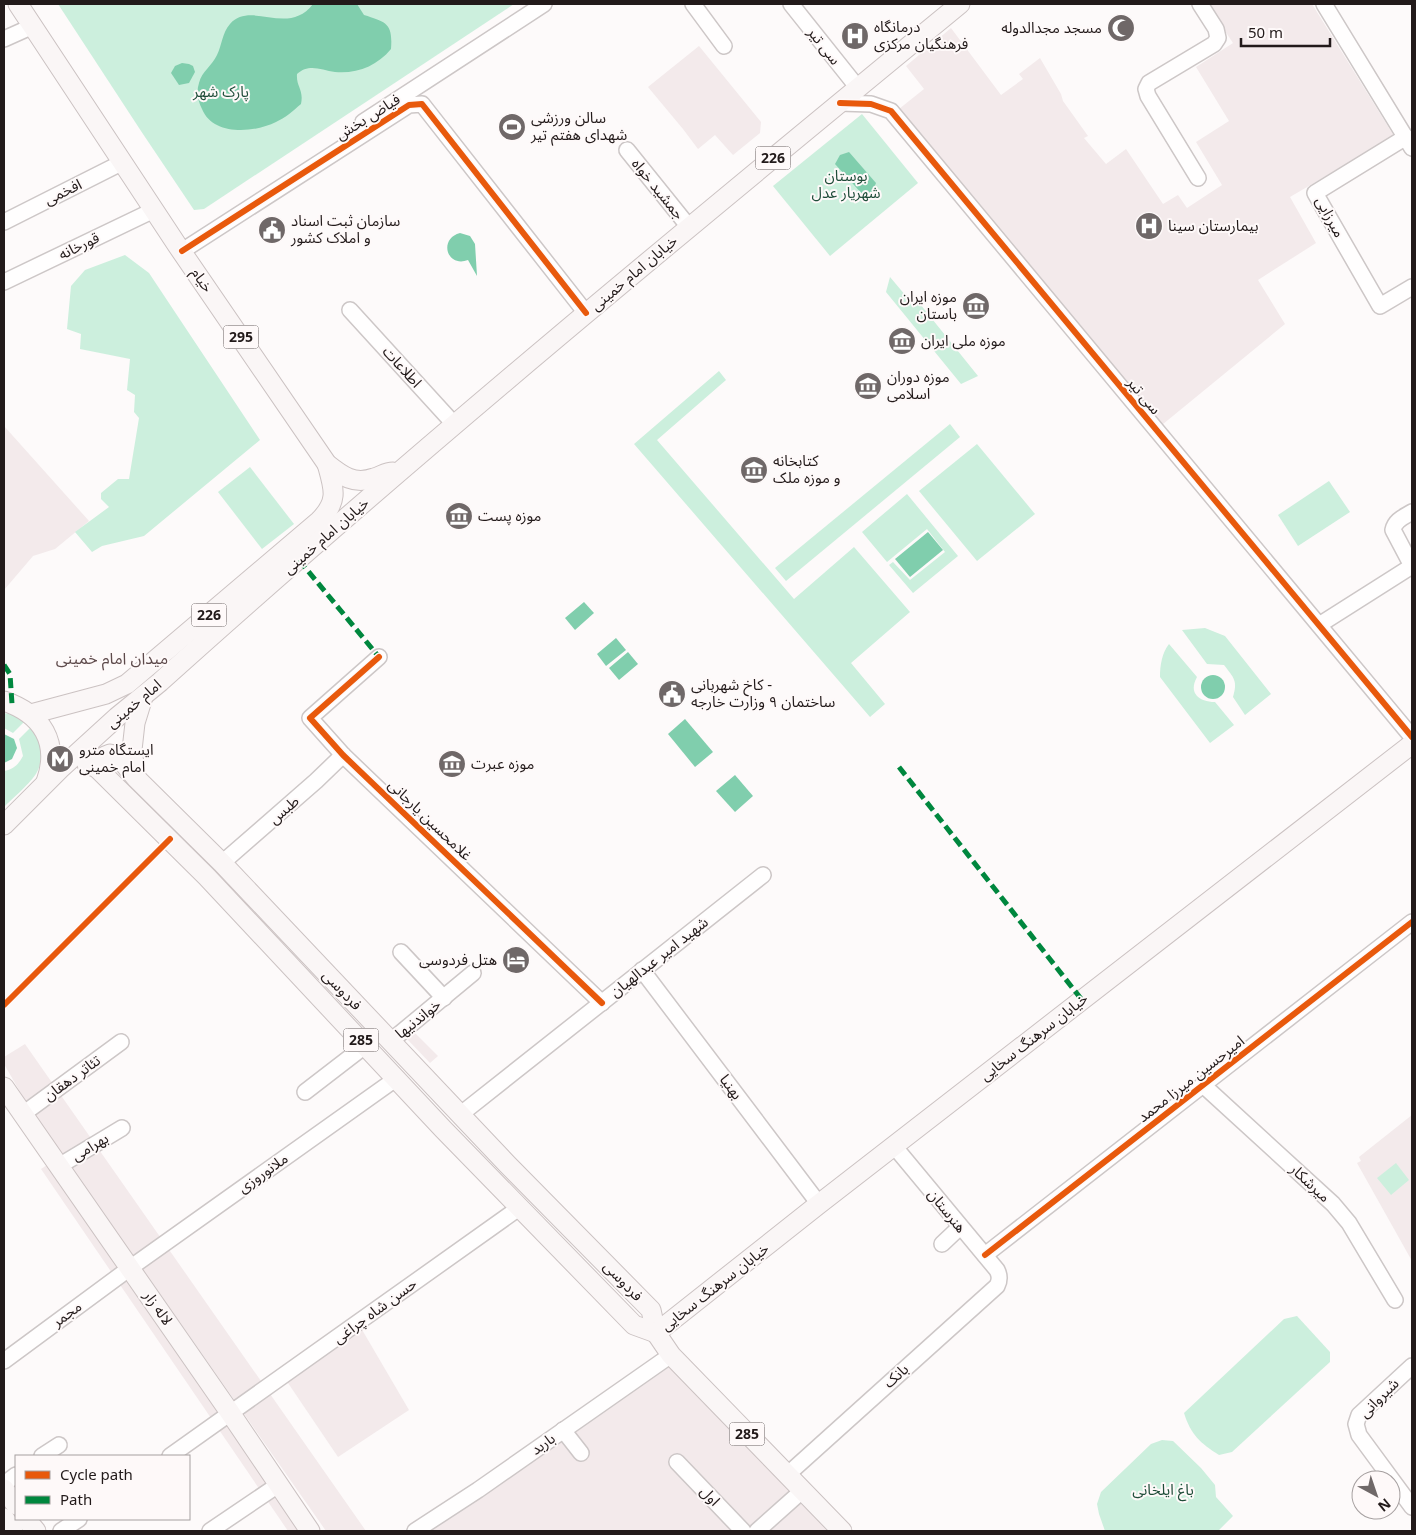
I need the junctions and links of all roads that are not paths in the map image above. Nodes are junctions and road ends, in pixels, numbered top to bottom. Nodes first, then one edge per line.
1 (18, 4) edge
2 (544, 4) edge
3 (693, 4) edge
4 (791, 4) edge
5 (960, 4) edge
6 (1200, 4) edge
7 (1324, 4) edge
8 (33, 26) junction
9 (4, 39) edge
10 (724, 46) dead end
11 (428, 80) junction
12 (858, 88) junction
13 (840, 103) junction
14 (1409, 143) edge
15 (626, 150) dead end
16 (123, 162) junction
17 (1198, 178) dead end
18 (154, 210) junction
19 (4, 222) edge
20 (689, 227) junction
21 (180, 248) junction
22 (4, 282) edge
23 (1412, 287) edge
24 (350, 310) dead end
25 (589, 310) junction
26 (454, 424) junction
27 (327, 464) junction
28 (399, 472) junction
29 (1412, 512) edge
30 (1412, 566) edge
31 (1319, 625) junction
32 (223, 626) joint
33 (378, 656) dead end
34 (143, 697) junction
35 (4, 700) edge
36 (31, 714) junction
37 (1412, 737) edge
38 (1412, 744) edge
39 (343, 755) junction
40 (98, 768) junction
41 (60, 769) junction
42 (136, 778) junction
43 (46, 782) junction
44 (4, 825) edge
45 (222, 864) junction
46 (762, 875) dead end
47 (207, 877) junction
48 (1412, 922) edge
49 (401, 952) dead end
50 (642, 970) junction
51 (473, 973) dead end
52 (444, 998) junction
53 (602, 1002) junction
54 (391, 1041) junction
55 (121, 1042) dead end
56 (366, 1045) junction
57 (397, 1078) junction
58 (1203, 1085) junction
59 (4, 1087) edge
60 (305, 1092) dead end
61 (23, 1114) junction
62 (461, 1114) junction
63 (122, 1128) dead end
64 (444, 1129) junction
65 (894, 1146) junction
66 (508, 1165) junction
67 (59, 1166) junction
68 (492, 1178) junction
69 (536, 1193) junction
70 (819, 1204) junction
71 (519, 1208) junction
72 (960, 1227) junction
73 (942, 1244) dead end
74 (985, 1256) junction
75 (130, 1268) junction
76 (999, 1276) joint
77 (1395, 1300) dead end
78 (656, 1333) junction
79 (671, 1355) junction
80 (4, 1361) edge
81 (1412, 1366) edge
82 (231, 1414) junction
83 (563, 1430) junction
84 (59, 1444) dead end
85 (581, 1453) dead end
86 (43, 1455) edge
87 (171, 1455) edge
88 (677, 1462) dead end
89 (787, 1475) junction
90 (15, 1476) edge
91 (4, 1484) edge
92 (278, 1485) junction
93 (4, 1488) edge
94 (802, 1490) junction
95 (15, 1504) edge
96 (1412, 1507) edge
97 (4, 1518) edge
98 (27, 1520) edge
99 (78, 1520) edge
100 (13, 1531) edge
101 (36, 1531) edge
102 (61, 1531) edge
103 (210, 1531) edge
104 (310, 1531) edge
105 (417, 1531) edge
106 (743, 1531) edge
107 (757, 1531) edge
108 (842, 1531) edge

1 - 8 main road, خیام / 295
2 - 11 street, فیاض بخش
3 - 10 street
4 - 12 street, سی تیر
5 - 12 main road, خیابان امام خمینی / 226
6 - 17 street
7 - 14 street
8 - 9 street
8 - 16 main road, خیام / 295
11 - 21 street, فیاض بخش
11 - 25 street
12 - 13 main road, خیابان امام خمینی / 226
13 - 20 main road, خیابان امام خمینی / 226
13 - 31 street, سی تیر
14 - 23 street, میرزایی
15 - 20 street, جمشید خواه
16 - 18 main road, خیام / 295
16 - 19 street, افخمی
18 - 21 main road, خیام / 295
18 - 22 street, قورخانه
20 - 25 main road, خیابان امام خمینی / 226
21 - 25 street, فیاض بخش
21 - 27 main road, خیام / 295
24 - 26 street, اطلاعات
25 - 26 main road, خیابان امام خمینی / 226
26 - 28 main road, خیابان امام خمینی / 226
27 - 28 main road, خیام / 295
27 - 36 main road, خیابان امام خمینی / 226
28 - 32 main road, خیابان امام خمینی / 226
29 - 30 street
30 - 31 street
31 - 37 street, سی تیر
32 - 34 main road, امام خمینی / 226
33 - 39 street, غلامحسین یارجانی
34 - 41 main road, امام خمینی / 226
34 - 42 main road
35 - 36 main road
36 - 43 main road
38 - 65 main road, خیابان سرهنگ سخایی
39 - 45 street, طبس
39 - 53 street, غلامحسین یارجانی
40 - 41 main road
40 - 42 main road, فردوسی
40 - 47 main road, فردوسی / 285
41 - 43 main road, امام خمینی / 226
42 - 45 main road, فردوسی / 285
43 - 44 main road
45 - 47 main road
45 - 54 main road, فردوسی / 285
46 - 50 street, شهید امیر عبدالهیان
47 - 56 main road, فردوسی / 285
48 - 58 street, امیرحسین میرزا محمد
49 - 52 street, خواندنیها
50 - 53 street, شهید امیر عبدالهیان
50 - 70 street, بهنیا
51 - 52 street, خواندنیها
52 - 54 street, خواندنیها
53 - 62 street, شهید امیر عبدالهیان
54 - 62 main road, فردوسی / 285
55 - 61 street, تئاتر دهقان
56 - 57 main road, فردوسی / 285
56 - 60 street
57 - 64 main road, فردوسی / 285
57 - 75 street, ملانوروزی
58 - 74 street, امیرحسین میرزا محمد
58 - 77 street, میرشکار
59 - 61 main road, لاله زار
61 - 67 main road, لاله زار
62 - 64 main road
62 - 66 main road, فردوسی / 285
63 - 67 street, بهرامی
64 - 68 main road, فردوسی / 285
65 - 70 main road, خیابان سرهنگ سخایی
65 - 72 street, هنرستان
66 - 68 main road
66 - 69 main road, فردوسی / 285
67 - 75 main road, لاله زار
68 - 71 main road, فردوسی / 285
69 - 71 main road
69 - 78 main road, فردوسی / 285
70 - 78 main road, خیابان سرهنگ سخایی
71 - 78 main road, فردوسی / 285
71 - 82 street, حسن شاه چراغی
72 - 73 street
72 - 74 street, هنرستان
74 - 76 street, هنرستان
75 - 80 street, مجمر
75 - 82 main road, لاله زار
76 - 89 street, بانک
78 - 79 main road, فردوسی / 285
79 - 83 street, باربد
79 - 89 main road, فردوسی / 285
81 - 96 street, شیروانی
82 - 87 street, حسن شاه چراغی
82 - 92 main road, لاله زار
83 - 85 street
83 - 105 street, باربد
84 - 86 street
88 - 106 street, اول
89 - 94 main road, فردوسی / 285
90 - 91 street
92 - 103 street
92 - 104 main road, لاله زار
93 - 95 main road
94 - 107 street
94 - 108 main road, فردوسی / 285
97 - 100 main road
98 - 101 main road
99 - 102 street

